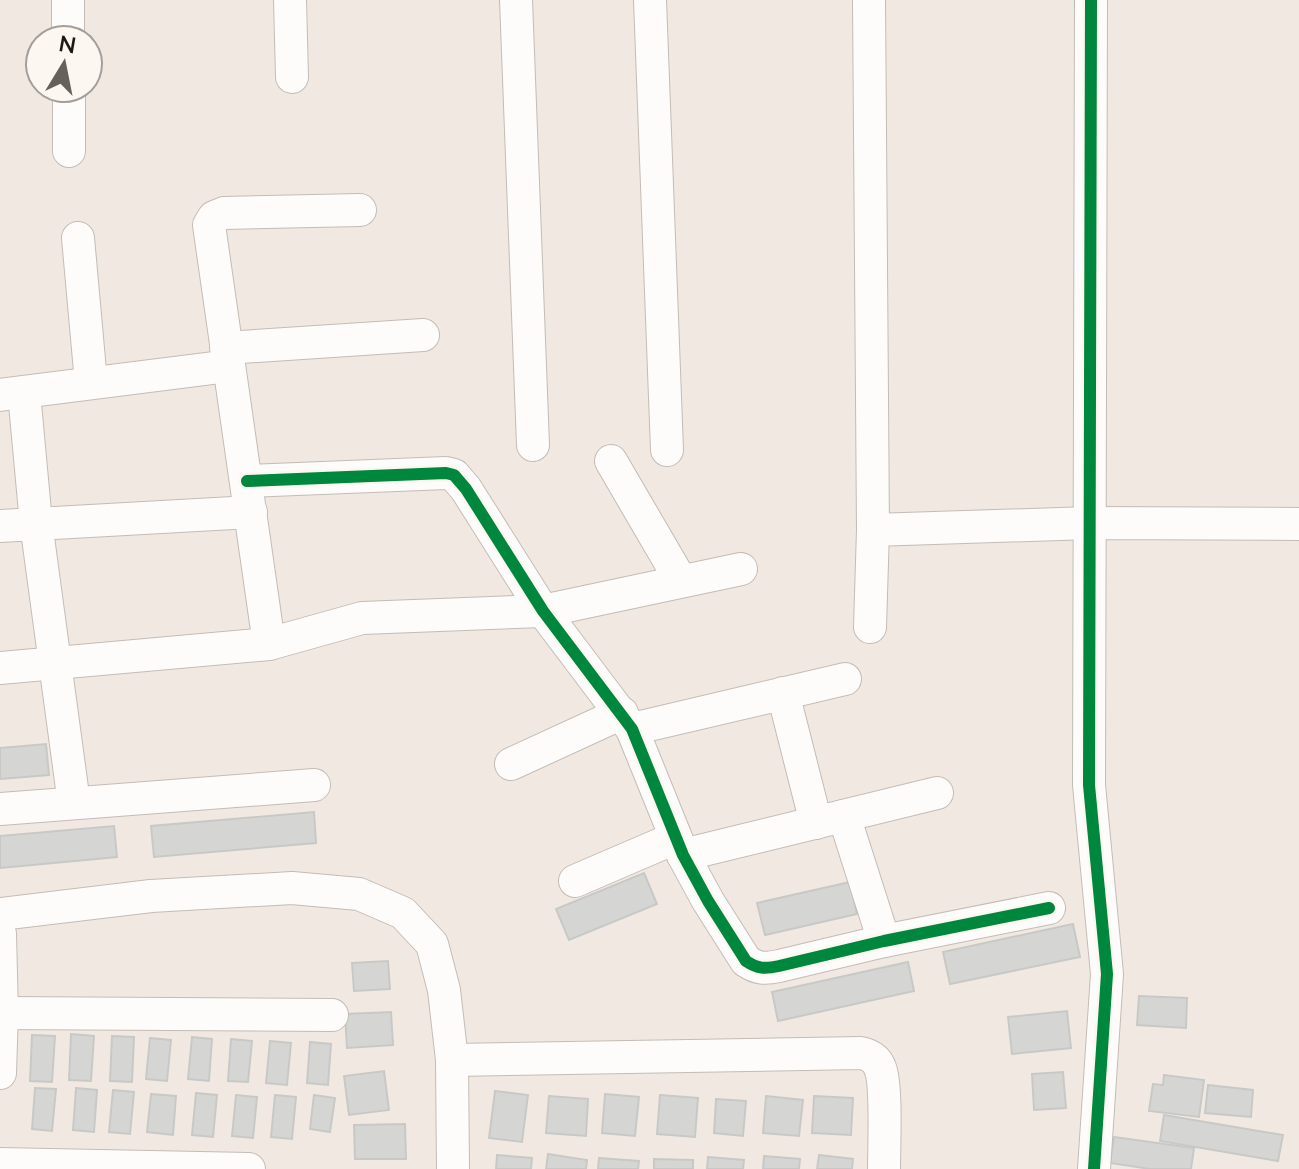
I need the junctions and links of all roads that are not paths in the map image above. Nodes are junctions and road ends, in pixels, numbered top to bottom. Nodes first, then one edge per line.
1 (68, 0) edge
2 (290, 0) edge
3 (516, 0) edge
4 (650, 0) edge
5 (869, 0) edge
6 (1091, 0) edge
7 (68, 24) edge
8 (292, 77) dead end
9 (69, 104) edge
10 (69, 151) dead end
11 (360, 210) dead end
12 (78, 238) dead end
13 (423, 335) dead end
14 (227, 357) junction
15 (91, 382) junction
16 (12, 394) edge
17 (533, 445) dead end
18 (667, 450) dead end
19 (611, 461) dead end
20 (249, 496) junction
21 (36, 523) junction
22 (1090, 523) junction
23 (1299, 524) edge
24 (0, 526) edge
25 (873, 530) junction
26 (741, 569) dead end
27 (681, 581) junction
28 (543, 611) junction
29 (870, 627) dead end
30 (269, 644) junction
31 (55, 664) junction
32 (0, 668) edge
33 (845, 679) dead end
34 (783, 693) junction
35 (627, 721) junction
36 (511, 764) dead end
37 (314, 785) dead end
38 (937, 793) dead end
39 (74, 803) junction
40 (0, 809) edge
41 (830, 819) junction
42 (679, 847) junction
43 (575, 881) dead end
44 (1049, 908) dead end
45 (0, 914) edge
46 (0, 934) edge
47 (884, 941) junction
48 (2, 1013) junction
49 (332, 1015) dead end
50 (452, 1060) junction
51 (0, 1073) edge
52 (0, 1164) edge
53 (249, 1169) edge
54 (453, 1169) edge
55 (884, 1169) edge
56 (1094, 1169) edge

1 - 7 street
2 - 8 street
3 - 17 street
4 - 18 street
5 - 25 street
6 - 22 street
9 - 10 street
11 - 14 street
12 - 15 street
13 - 14 street
14 - 15 street
14 - 20 street
15 - 16 street
16 - 21 street
19 - 27 street
20 - 21 street
20 - 28 street
20 - 30 street
21 - 24 street
21 - 31 street
22 - 23 street
22 - 25 street
22 - 56 street
25 - 29 street
26 - 27 street
27 - 28 street
28 - 30 street
28 - 35 street
30 - 31 street
31 - 32 street
31 - 39 street
33 - 34 street
34 - 35 street
34 - 41 street
35 - 36 street
35 - 42 street
37 - 39 street
38 - 41 street
39 - 40 street
41 - 42 street
41 - 47 street
42 - 43 street
42 - 47 street
44 - 47 street
45 - 50 street
46 - 48 street
48 - 49 street
48 - 51 street
50 - 54 street
50 - 55 street
52 - 53 street

